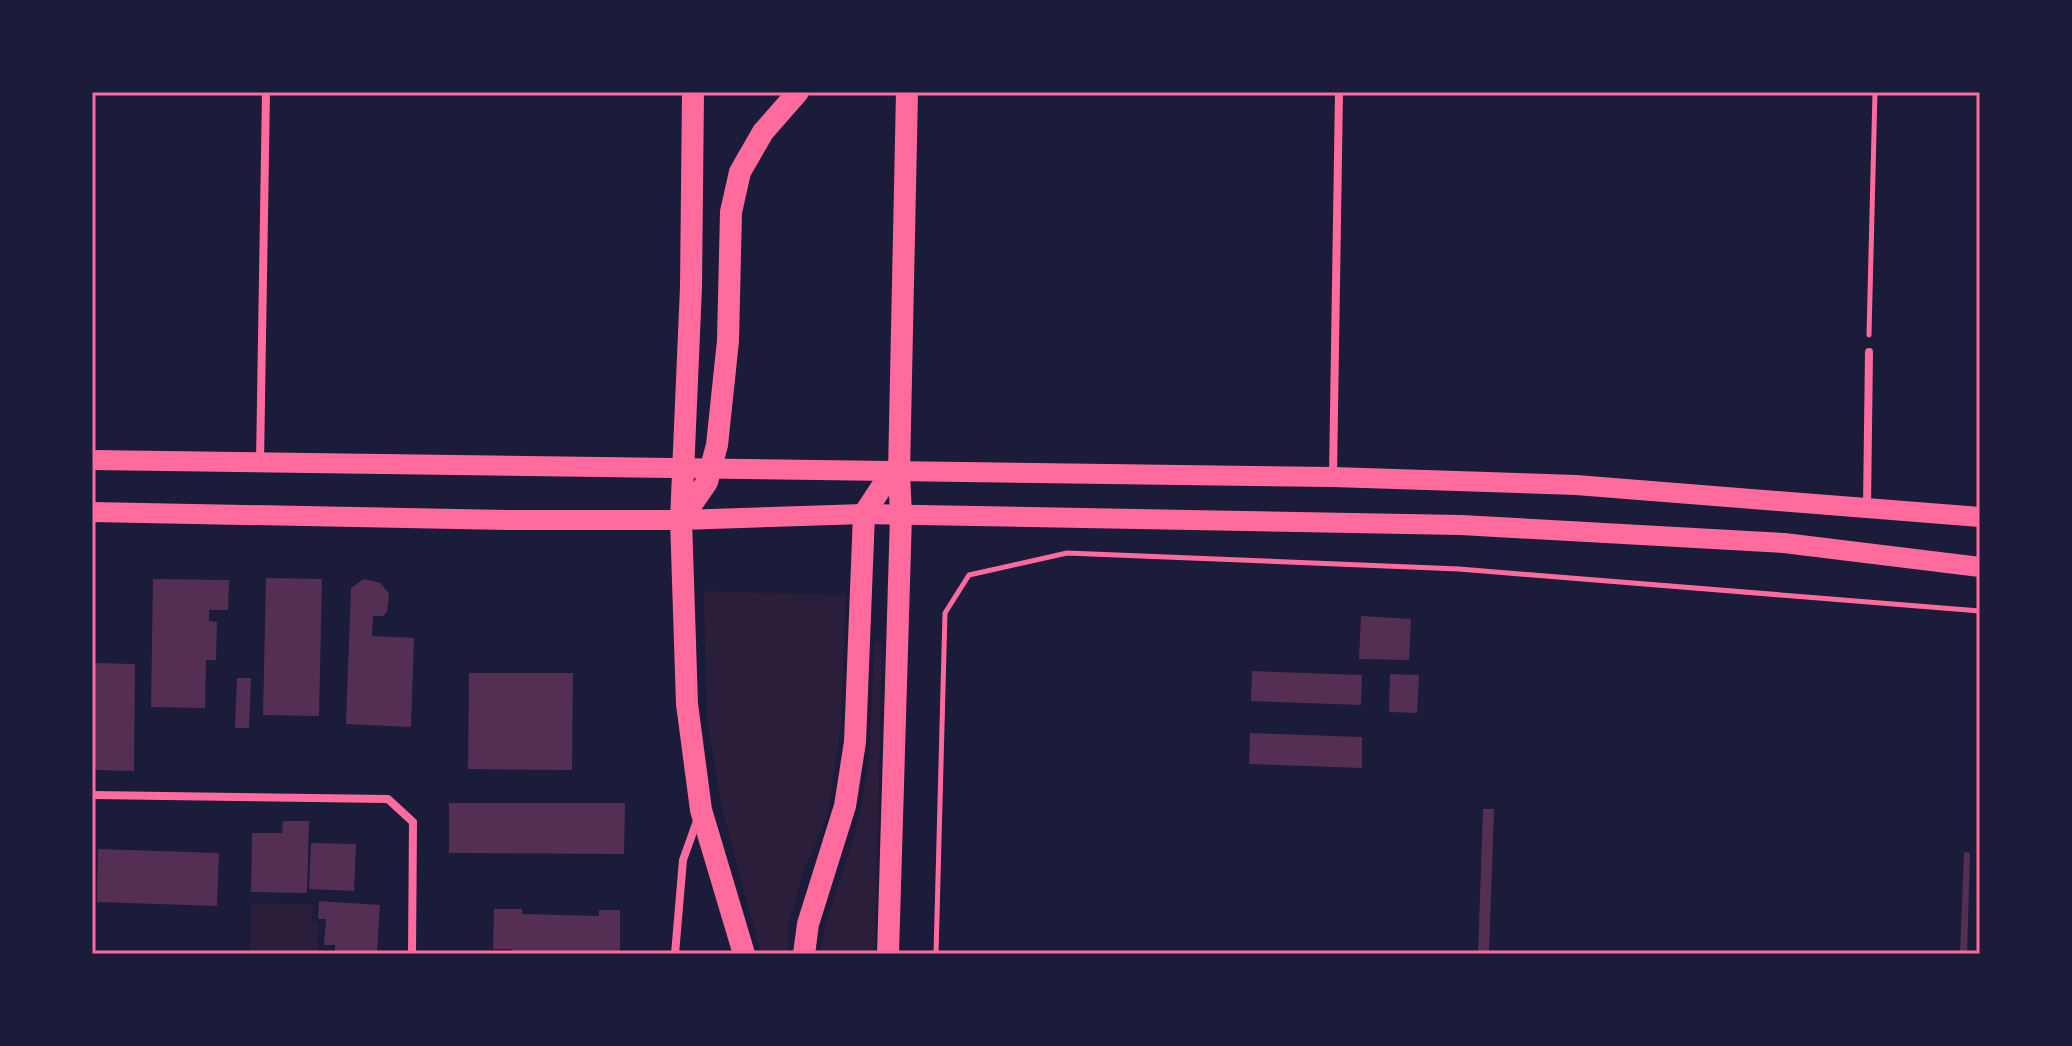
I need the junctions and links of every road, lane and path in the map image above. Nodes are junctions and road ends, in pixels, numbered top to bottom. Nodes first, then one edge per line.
1 (266, 92) edge
2 (693, 92) edge
3 (798, 92) edge
4 (907, 92) edge
5 (1339, 92) edge
6 (1875, 92) edge
7 (1869, 352) joint
8 (92, 460) edge
9 (260, 463) junction
10 (682, 470) junction
11 (712, 470) junction
12 (899, 473) junction
13 (1333, 477) junction
14 (1867, 507) junction
15 (92, 512) edge
16 (864, 514) junction
17 (901, 515) junction
18 (1980, 517) edge
19 (681, 520) junction
20 (1980, 567) edge
21 (1980, 611) edge
22 (92, 795) edge
23 (701, 810) junction
24 (412, 954) edge
25 (675, 954) edge
26 (744, 954) edge
27 (804, 954) edge
28 (888, 954) edge
29 (936, 954) edge

1 - 9 street
2 - 10 highway
3 - 11 highway
4 - 12 highway
5 - 13 street
6 - 7 path
7 - 14 street
8 - 9 main road
9 - 10 main road
10 - 11 main road
10 - 19 highway
11 - 12 main road
11 - 19 highway
12 - 13 main road
12 - 16 highway
12 - 17 highway
13 - 14 main road
14 - 18 main road
15 - 19 main road
16 - 17 main road
16 - 19 main road
16 - 27 highway
17 - 20 main road
17 - 28 highway
19 - 23 highway
21 - 29 path
22 - 24 street
23 - 25 street
23 - 26 highway

